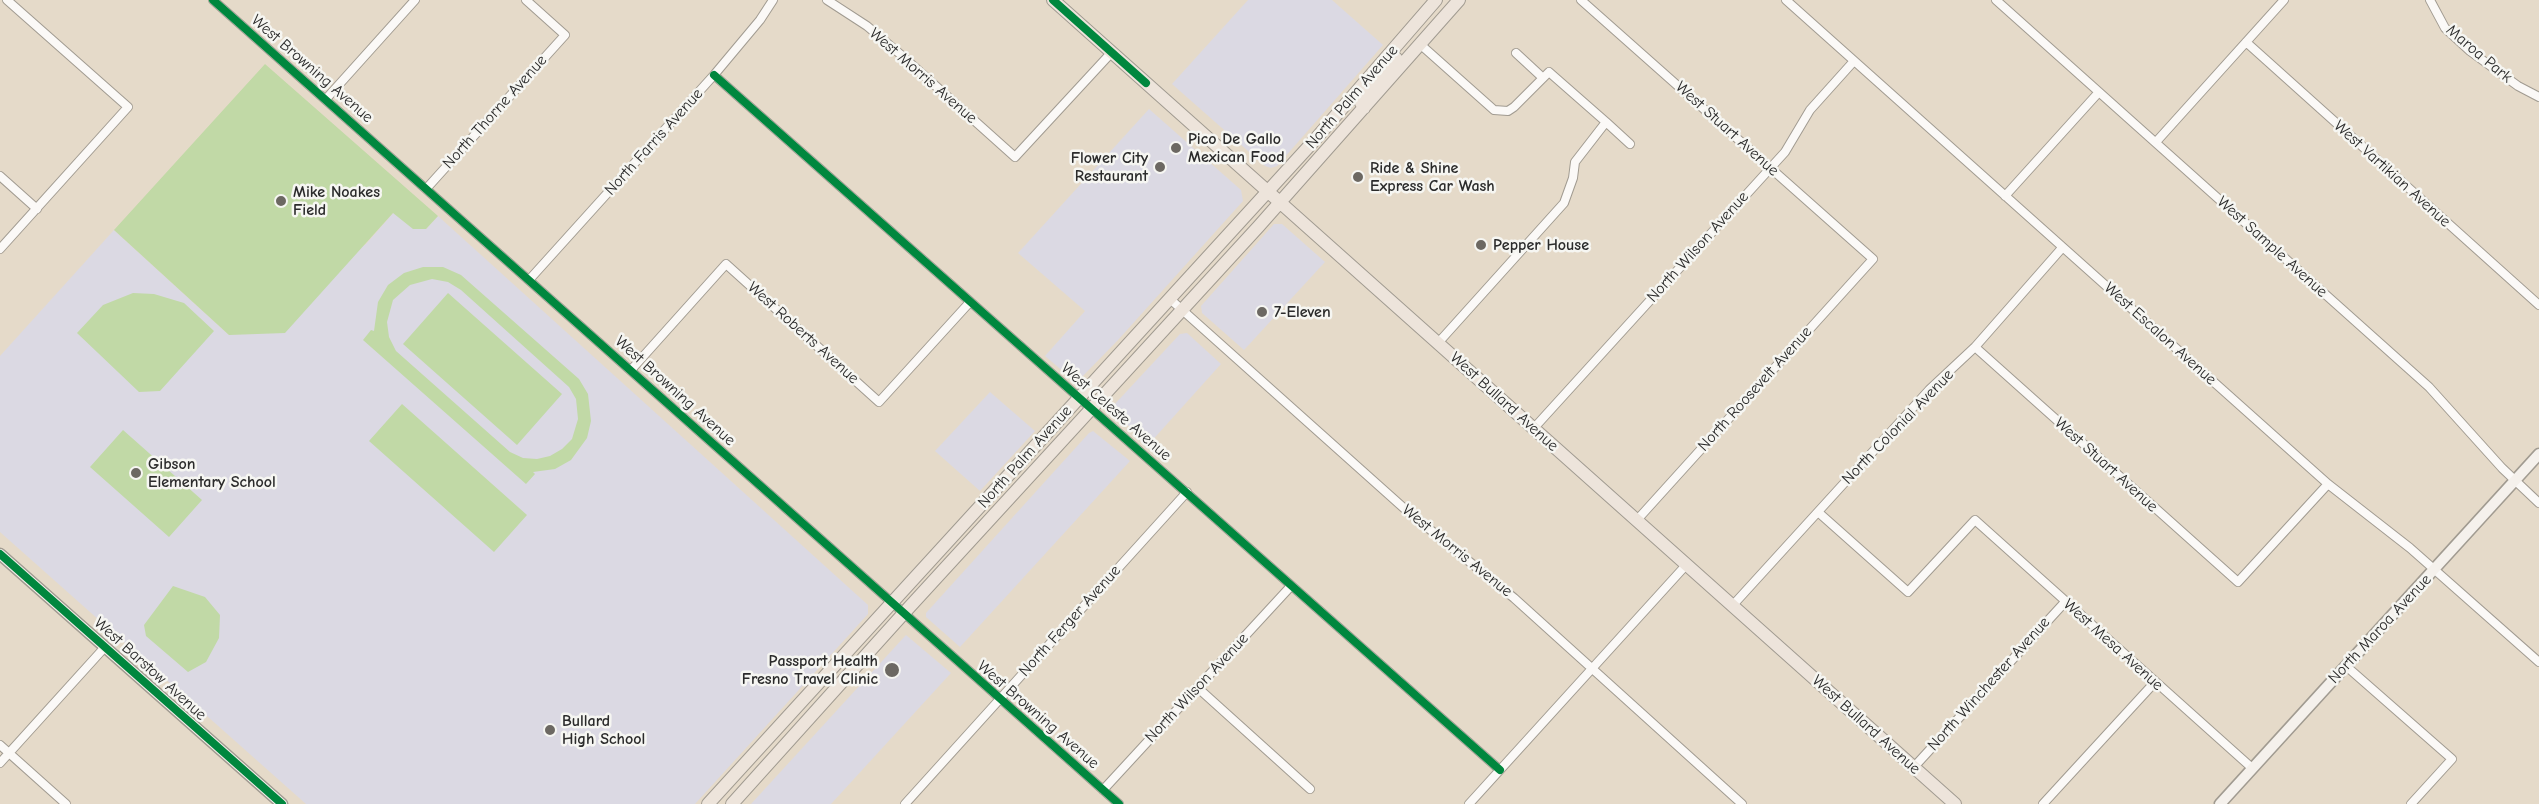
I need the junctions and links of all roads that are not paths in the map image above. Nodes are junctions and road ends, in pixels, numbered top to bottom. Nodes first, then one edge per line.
1 (7, 0) edge
2 (213, 0) edge
3 (415, 0) edge
4 (525, 0) edge
5 (773, 0) edge
6 (826, 0) edge
7 (1053, 0) edge
8 (1436, 0) edge
9 (1459, 0) edge
10 (1581, 0) edge
11 (1786, 0) edge
12 (1996, 0) edge
13 (2284, 0) edge
14 (2430, 0) edge
15 (1414, 25) junction
16 (2246, 42) junction
17 (1421, 45) junction
18 (1112, 52) junction
19 (1516, 53) dead end
20 (1854, 61) junction
21 (714, 75) junction
22 (1543, 78) junction
23 (2099, 92) junction
24 (2539, 97) edge
25 (326, 99) junction
26 (1364, 109) junction
27 (1606, 122) junction
28 (2156, 142) junction
29 (1630, 144) dead end
30 (1770, 168) junction
31 (0, 176) edge
32 (426, 189) junction
33 (1268, 191) junction
34 (2005, 196) junction
35 (1281, 202) junction
36 (37, 209) junction
37 (2062, 248) junction
38 (0, 249) edge
39 (1873, 259) joint
40 (529, 280) junction
41 (1170, 299) junction
42 (970, 302) junction
43 (2539, 305) edge
44 (1182, 309) junction
45 (1438, 343) junction
46 (1975, 347) junction
47 (631, 370) junction
48 (1078, 398) junction
49 (1092, 408) junction
50 (1534, 428) junction
51 (2539, 454) edge
52 (2515, 480) junction
53 (2328, 483) junction
54 (1187, 492) junction
55 (2539, 503) edge
56 (1818, 512) junction
57 (1637, 519) junction
58 (0, 554) edge
59 (1687, 564) junction
60 (2435, 569) junction
61 (1291, 586) junction
62 (892, 602) junction
63 (2065, 602) junction
64 (1733, 605) junction
65 (904, 613) junction
66 (105, 647) junction
67 (2539, 662) edge
68 (2346, 666) junction
69 (1592, 668) junction
70 (2155, 682) junction
71 (1198, 688) junction
72 (999, 699) junction
73 (0, 745) edge
74 (9, 753) junction
75 (0, 763) edge
76 (1914, 767) junction
77 (2252, 768) junction
78 (1500, 770) junction
79 (723, 787) junction
80 (1310, 789) dead end
81 (1103, 790) junction
82 (734, 802) edge
83 (66, 804) edge
84 (282, 804) edge
85 (708, 804) edge
86 (905, 804) edge
87 (1119, 804) edge
88 (1469, 804) edge
89 (1742, 804) edge
90 (1954, 804) edge
91 (2043, 804) edge
92 (2220, 804) edge
93 (2410, 804) edge

1 - 36 street
2 - 25 street, West Browning Avenue
3 - 25 street
4 - 32 street, North Thorne Avenue
5 - 21 street, North Farris Avenue
6 - 18 street, West Morris Avenue
7 - 18 main road, West Bullard Avenue
8 - 15 main road, North Palm Avenue
9 - 17 main road, North Palm Avenue
10 - 30 street, West Stuart Avenue
11 - 20 street, West Escalon Avenue
12 - 23 street, West Sample Avenue
13 - 16 street
14 - 24 street, Maroa Park
15 - 26 main road
15 - 33 main road, North Palm Avenue
16 - 28 street
16 - 43 street, West Vartikian Avenue
17 - 22 street
17 - 26 main road, North Palm Avenue
18 - 33 main road, West Bullard Avenue
19 - 22 street
20 - 30 street, North Wilson Avenue
20 - 34 street, West Escalon Avenue
21 - 40 street, North Farris Avenue
21 - 42 street, West Celeste Avenue
22 - 27 street
23 - 28 street, West Sample Avenue
23 - 34 street
25 - 32 street, West Browning Avenue
26 - 35 main road, North Palm Avenue
27 - 29 street
27 - 45 street
28 - 52 street, West Sample Avenue
30 - 39 street, West Stuart Avenue
30 - 50 street, North Wilson Avenue
31 - 36 street
32 - 40 street, West Browning Avenue
33 - 35 main road, West Bullard Avenue
33 - 41 main road, North Palm Avenue
34 - 37 street, West Escalon Avenue
35 - 44 main road, North Palm Avenue
35 - 45 main road, West Bullard Avenue
36 - 38 street
37 - 46 street, North Colonial Avenue
37 - 53 street, West Escalon Avenue
39 - 57 street, North Roosevelt Avenue
40 - 47 street, West Browning Avenue
41 - 44 street, West Morris Avenue
41 - 48 main road, North Palm Avenue
42 - 47 street, West Roberts Avenue
42 - 48 street, West Celeste Avenue
44 - 49 main road, North Palm Avenue
44 - 69 street, West Morris Avenue
45 - 50 main road, West Bullard Avenue
46 - 53 street, West Stuart Avenue
46 - 56 street, North Colonial Avenue
47 - 62 street, West Browning Avenue
48 - 49 street, West Celeste Avenue
48 - 62 main road, North Palm Avenue
49 - 54 street, West Celeste Avenue
49 - 65 main road, North Palm Avenue
50 - 57 main road, West Bullard Avenue
51 - 52 main road, North Maroa Avenue
52 - 55 street, West Sample Avenue
52 - 60 main road, North Maroa Avenue
53 - 60 street, West Escalon Avenue
54 - 61 street, West Celeste Avenue
54 - 72 street, North Ferger Avenue
56 - 63 street, West Mesa Avenue
56 - 64 street, North Colonial Avenue
57 - 59 main road, West Bullard Avenue
58 - 66 main road, West Barstow Avenue
59 - 64 main road, West Bullard Avenue
59 - 69 street
60 - 67 street, West Escalon Avenue
60 - 68 main road, North Maroa Avenue
61 - 71 street, North Wilson Avenue
61 - 78 street, West Celeste Avenue
62 - 65 street, West Browning Avenue
62 - 79 main road, North Palm Avenue
63 - 70 street, West Mesa Avenue
63 - 76 street, North Winchester Avenue
64 - 76 main road, West Bullard Avenue
65 - 72 street, West Browning Avenue
65 - 82 main road, North Palm Avenue
66 - 74 street
66 - 84 main road, West Barstow Avenue
68 - 77 main road, North Maroa Avenue
68 - 93 street
69 - 78 street
69 - 89 street, West Morris Avenue
70 - 77 street, West Mesa Avenue
70 - 91 street
71 - 80 street
71 - 81 street, North Wilson Avenue
72 - 81 street, West Browning Avenue
72 - 86 street, North Ferger Avenue
73 - 74 street
74 - 75 street
74 - 83 street
76 - 90 main road, West Bullard Avenue
77 - 92 main road, North Maroa Avenue
78 - 88 street
79 - 82 main road
79 - 85 main road, North Palm Avenue
81 - 87 street, West Browning Avenue

